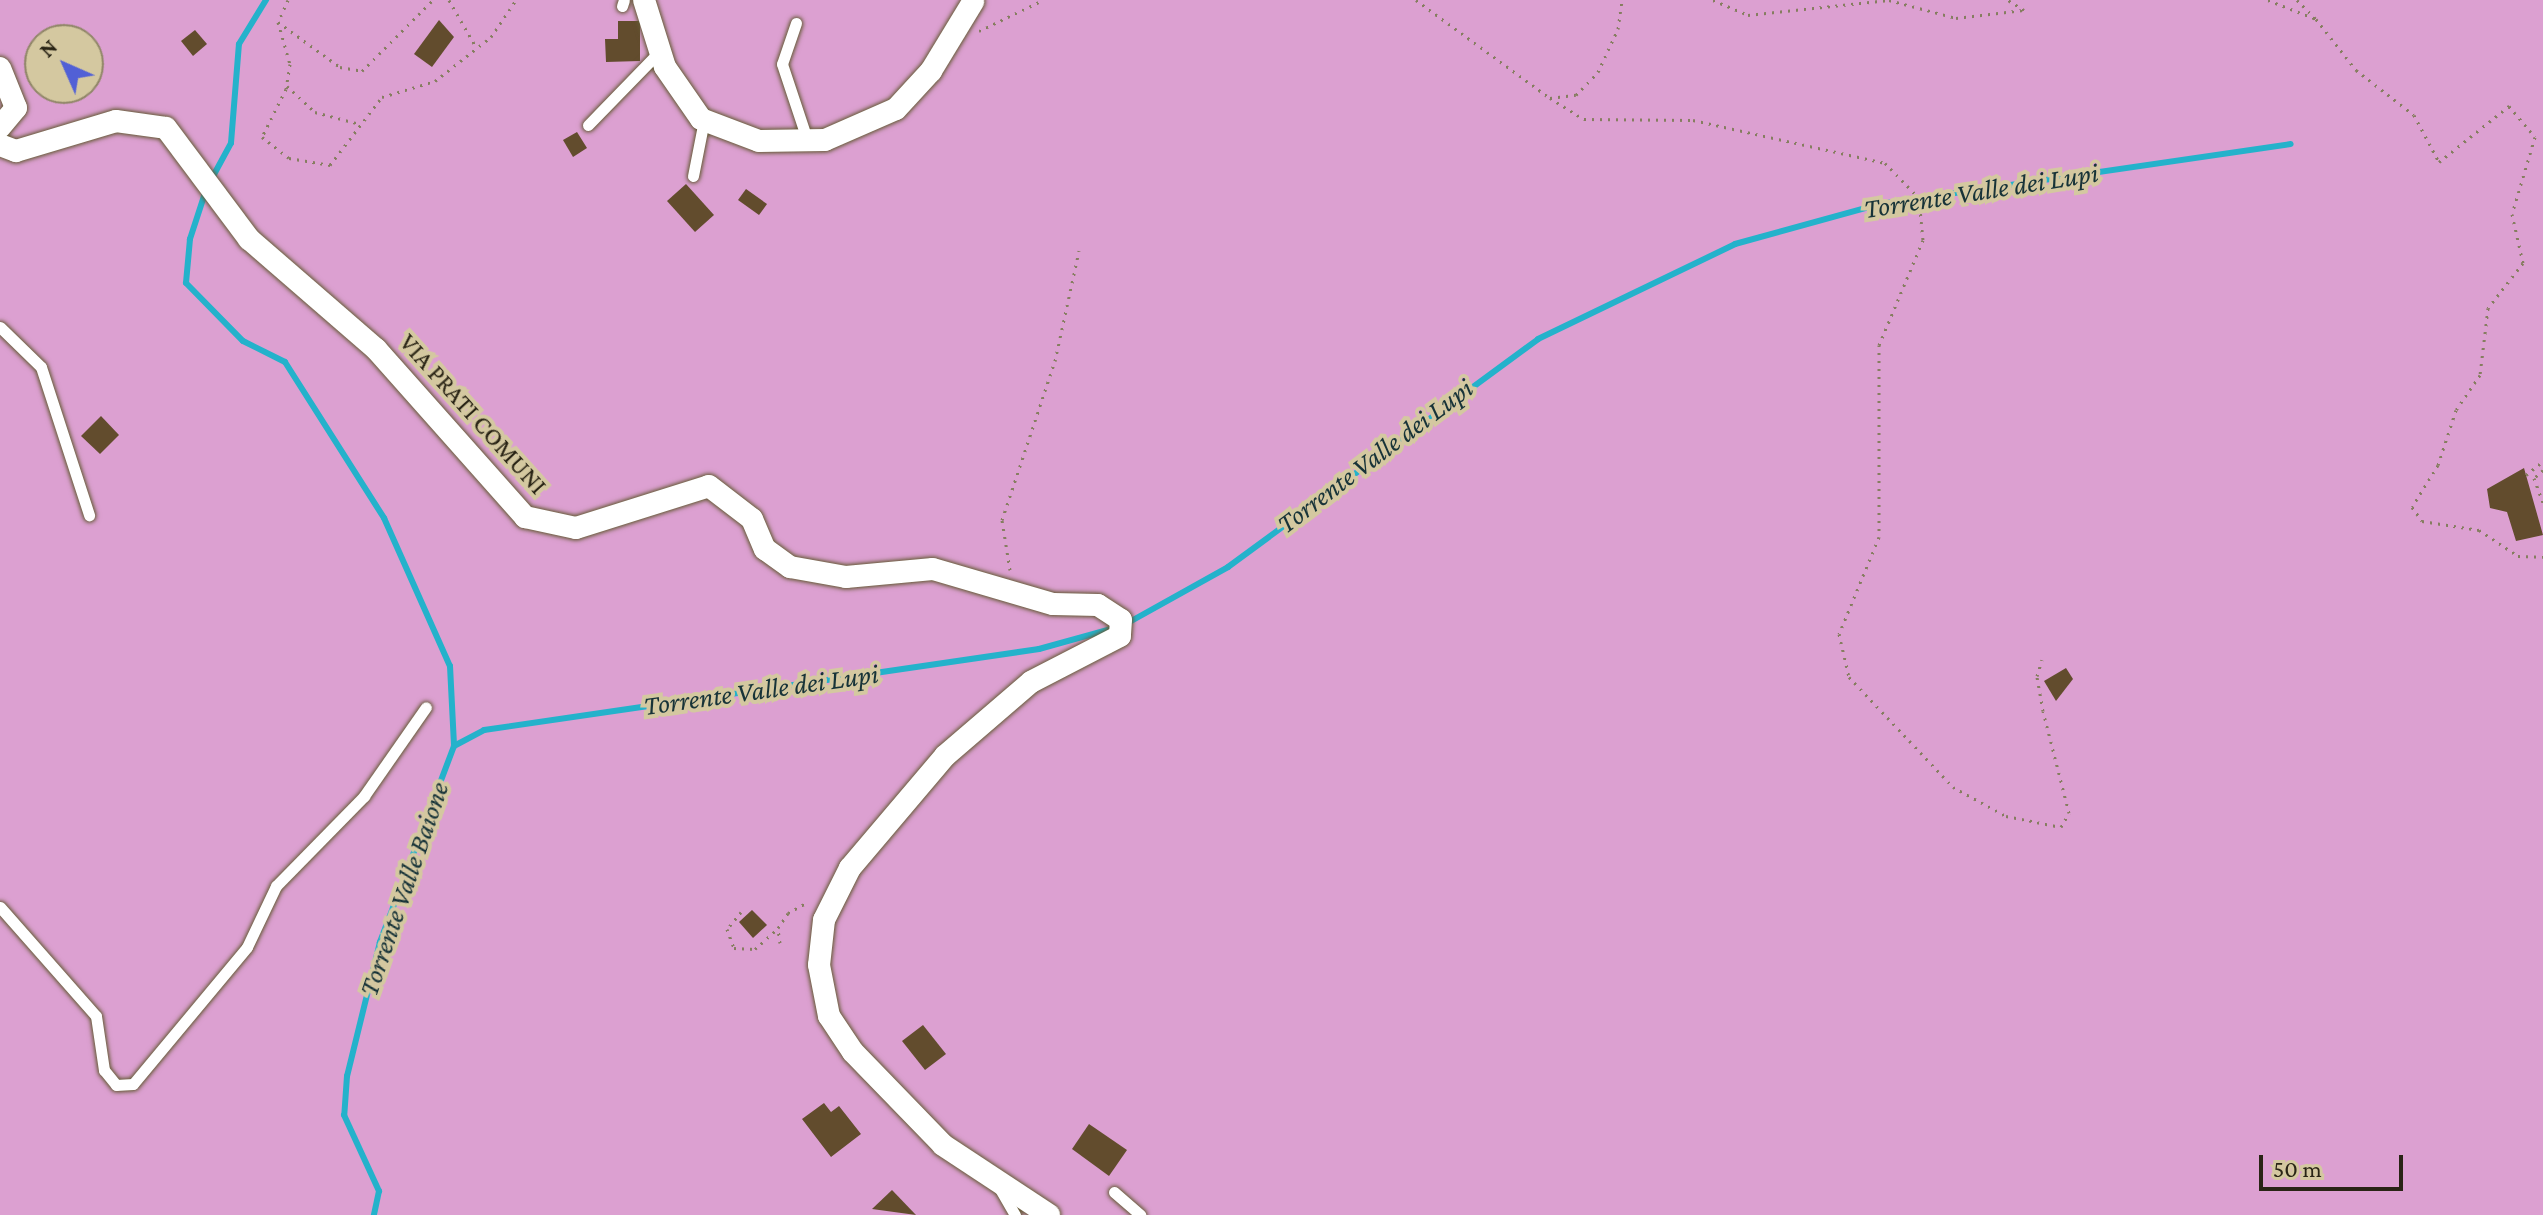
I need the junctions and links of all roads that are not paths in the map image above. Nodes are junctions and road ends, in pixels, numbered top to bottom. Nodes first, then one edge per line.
1 (974, 1) edge
2 (630, 2) edge
3 (796, 23) dead end
4 (660, 51) junction
5 (0, 68) edge
6 (4, 94) edge
7 (704, 120) junction
8 (588, 125) dead end
9 (0, 127) edge
10 (808, 140) junction
11 (0, 145) edge
12 (693, 176) dead end
13 (0, 327) edge
14 (89, 515) dead end
15 (426, 707) dead end
16 (0, 907) edge
17 (996, 1181) junction
18 (1114, 1192) dead end
19 (1015, 1215) edge
20 (1049, 1215) edge
21 (1140, 1215) edge

1 - 10 street
2 - 4 street
3 - 10 lane
4 - 7 street
4 - 8 lane
5 - 6 street
6 - 9 street
7 - 10 street
7 - 12 lane
11 - 17 street, VIA PRATI COMUNI
13 - 14 lane
15 - 16 lane
17 - 19 lane
17 - 20 street, VIA PRATI COMUNI
18 - 21 lane

